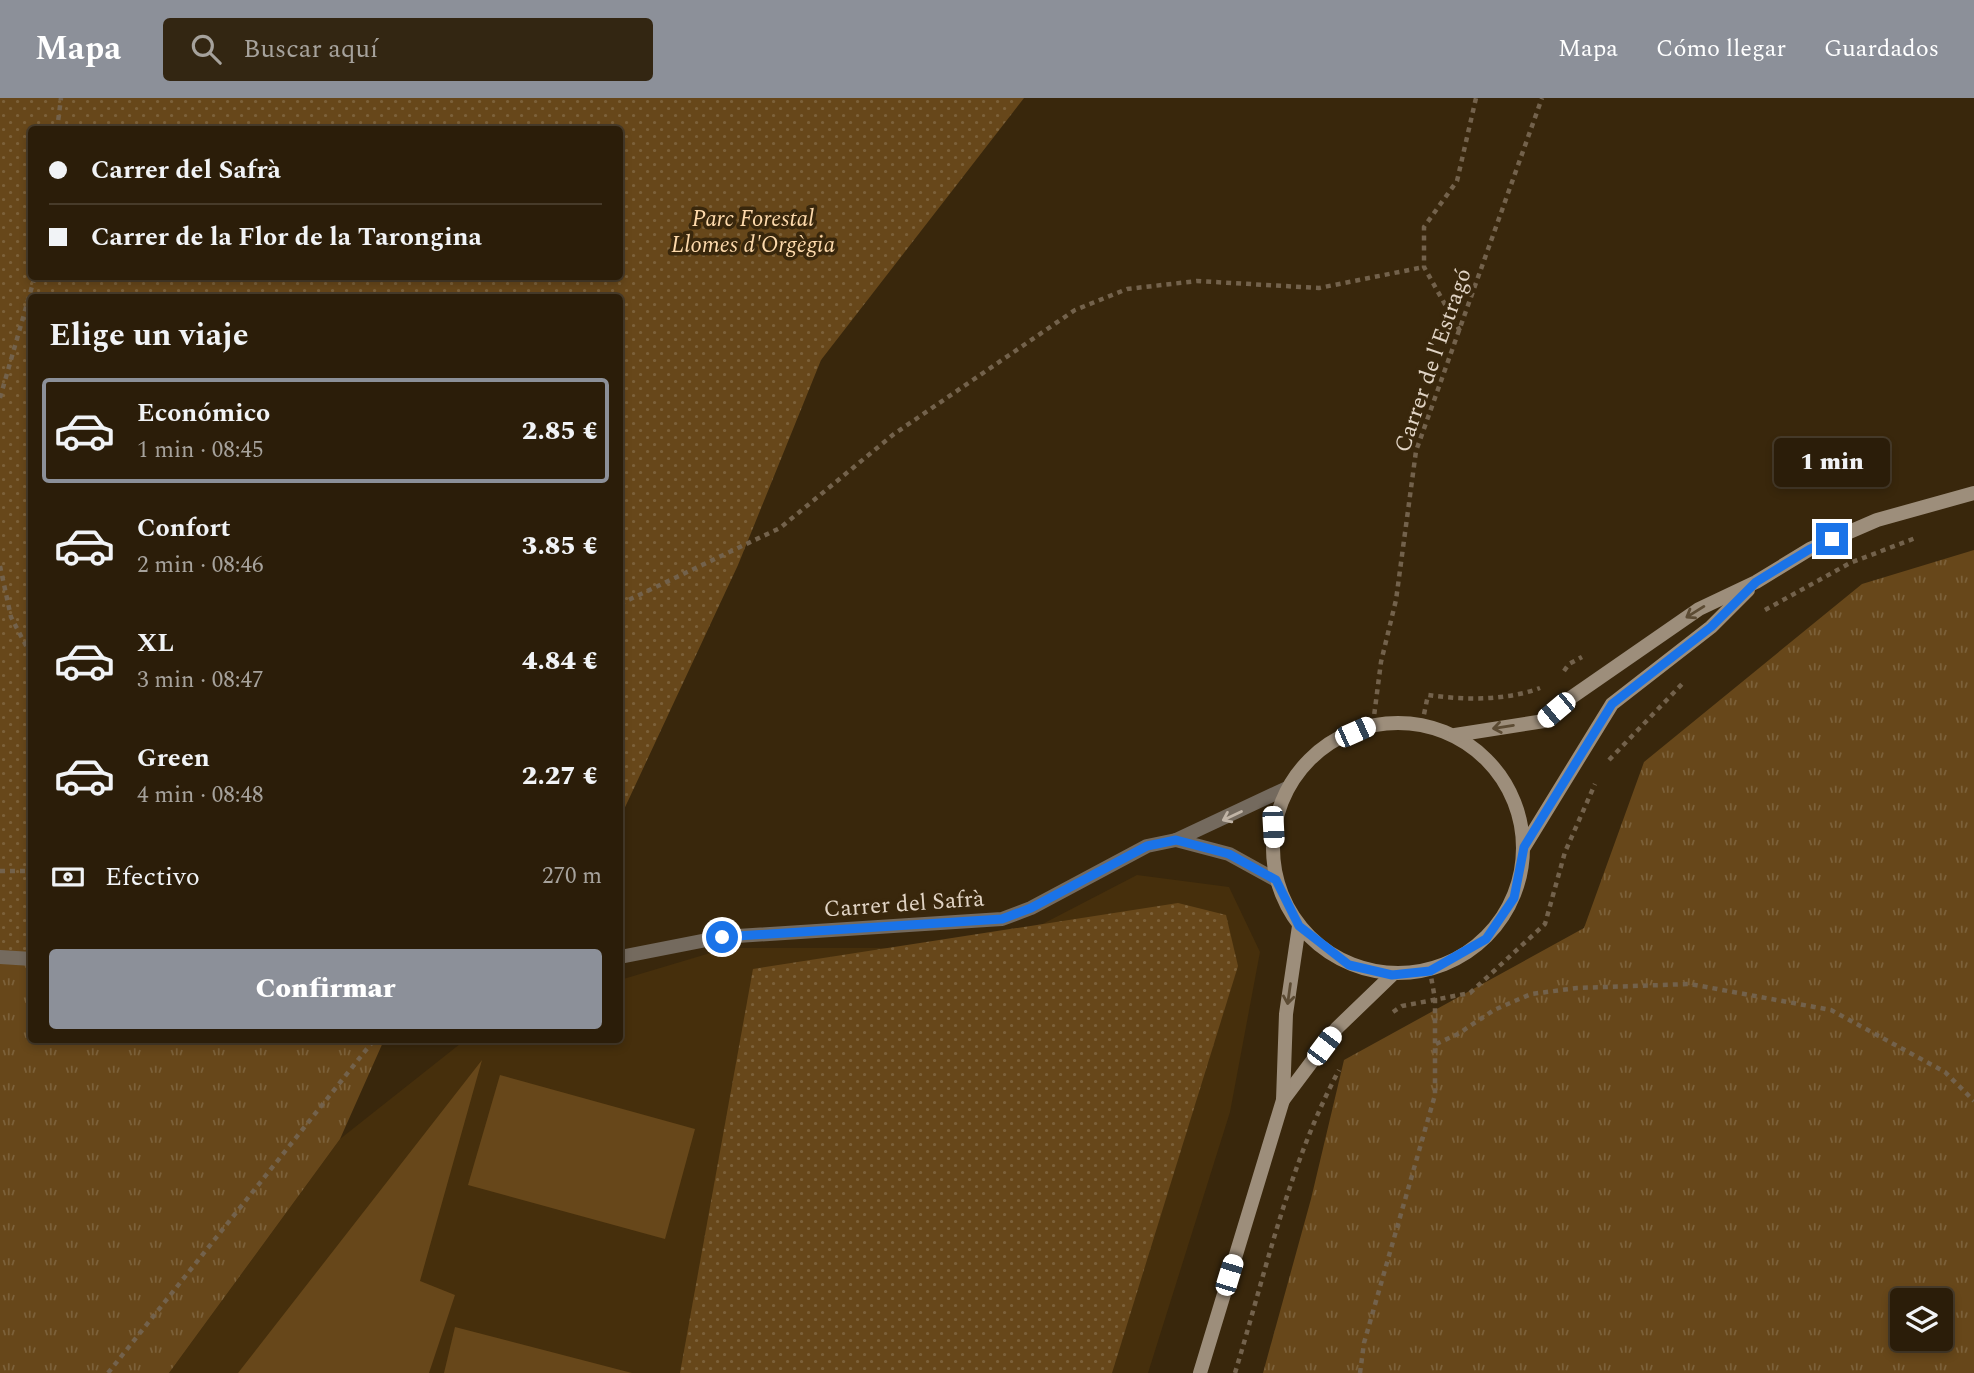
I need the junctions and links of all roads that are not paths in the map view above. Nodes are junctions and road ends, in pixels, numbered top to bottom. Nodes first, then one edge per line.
1 (1974, 493) edge
2 (1756, 582) junction
3 (1455, 735) junction
4 (1287, 788) junction
5 (1176, 840) junction
6 (1524, 847) junction
7 (1276, 880) junction
8 (1299, 926) junction
9 (623, 956) edge
10 (0, 957) edge
11 (28, 959) edge
12 (1392, 975) junction
13 (1283, 1100) junction
14 (1200, 1373) edge

1 - 2 main road
2 -> 3 main road
2 - 6 main road
3 - 4 main road
3 - 6 main road
4 -> 5 street, Carrer del Safrà
4 - 7 main road
5 - 7 street, Carrer del Safrà
5 - 9 street, Carrer del Safrà
6 - 12 main road
7 - 8 main road
8 - 12 main road
8 -> 13 main road
10 - 11 street
12 - 13 main road
13 - 14 main road

